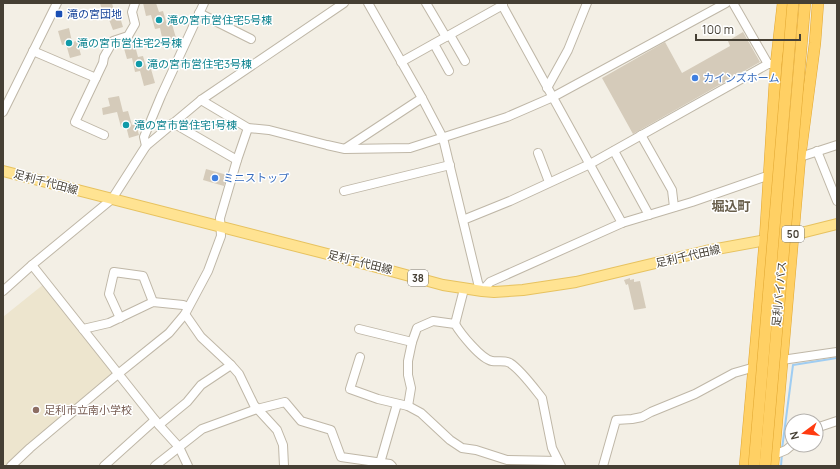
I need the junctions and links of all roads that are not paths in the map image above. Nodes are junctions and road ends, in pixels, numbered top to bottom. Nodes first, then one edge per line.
1 (57, 3) edge
2 (135, 3) edge
3 (204, 3) edge
4 (344, 3) edge
5 (368, 3) edge
6 (426, 3) edge
7 (587, 3) edge
8 (726, 3) edge
9 (733, 3) edge
10 (783, 3) edge
11 (793, 3) edge
12 (804, 3) edge
13 (818, 3) edge
14 (502, 4) edge
15 (199, 13) junction
16 (448, 36) junction
17 (251, 39) dead end
18 (434, 44) junction
19 (33, 51) junction
20 (465, 61) dead end
21 (401, 62) junction
22 (772, 64) junction
23 (449, 71) dead end
24 (96, 78) junction
25 (547, 88) junction
26 (553, 97) junction
27 (422, 98) junction
28 (201, 100) junction
29 (3, 112) edge
30 (173, 123) junction
31 (248, 128) junction
32 (104, 135) dead end
33 (641, 135) junction
34 (443, 138) junction
35 (837, 145) edge
36 (146, 146) junction
37 (345, 149) junction
38 (614, 151) junction
39 (817, 151) junction
40 (538, 153) dead end
41 (800, 157) junction
42 (237, 160) junction
43 (590, 164) junction
44 (450, 165) junction
45 (3, 171) edge
46 (770, 175) junction
47 (549, 182) junction
48 (344, 191) dead end
49 (112, 199) junction
50 (837, 201) edge
51 (674, 207) junction
52 (649, 214) junction
53 (463, 220) junction
54 (622, 223) junction
55 (837, 224) edge
56 (220, 227) junction
57 (793, 235) junction
58 (765, 240) junction
59 (32, 265) junction
60 (464, 289) junction
61 (3, 291) edge
62 (482, 291) junction
63 (153, 302) junction
64 (187, 310) junction
65 (120, 318) junction
66 (455, 324) junction
67 (83, 329) junction
68 (359, 329) dead end
69 (412, 342) junction
70 (837, 352) edge
71 (360, 357) dead end
72 (782, 360) junction
73 (231, 365) junction
74 (754, 367) junction
75 (118, 374) junction
76 (397, 404) junction
77 (408, 406) junction
78 (258, 408) junction
79 (837, 421) edge
80 (157, 423) junction
81 (824, 425) edge
82 (179, 447) junction
83 (784, 452) edge
84 (774, 460) edge
85 (380, 463) junction
86 (560, 464) edge
87 (11, 466) edge
88 (104, 466) edge
89 (155, 466) edge
90 (188, 466) edge
91 (284, 466) edge
92 (392, 466) edge
93 (603, 466) edge
94 (745, 466) edge
95 (754, 466) edge
96 (764, 466) edge

1 - 19 street
2 - 24 street
3 - 15 street
4 - 28 street
5 - 21 street
6 - 16 street
7 - 25 street
8 - 26 street
9 - 22 street
10 - 22 highway, 50
11 - 95 highway, 足利バイパス / 50, bridge
12 - 96 highway, 足利バイパス / 50, bridge
13 - 41 highway, 50
14 - 16 street
14 - 25 street
15 - 17 street
15 - 36 street
16 - 18 street
16 - 20 street
18 - 21 street
18 - 23 street
19 - 24 street
19 - 29 street
21 - 27 street
22 - 33 street
22 - 46 highway, 50
24 - 32 street
25 - 26 street
26 - 34 street
26 - 43 street
27 - 34 street
27 - 37 street
28 - 30 street
28 - 31 street
30 - 36 street
30 - 42 street
31 - 37 street
31 - 42 street
33 - 38 street
33 - 51 street
34 - 37 street
34 - 44 street
35 - 39 street
36 - 49 street
38 - 43 street
38 - 52 street
39 - 41 street
39 - 50 street
40 - 47 street
41 - 57 highway, 50
42 - 56 street
43 - 47 street
43 - 54 street
44 - 48 street
44 - 53 street
45 - 49 main road, 足利千代田線 / 38
46 - 51 street
46 - 58 highway, 50
47 - 53 street
49 - 56 main road, 足利千代田線 / 38
49 - 59 street
51 - 52 street
52 - 54 street
53 - 62 street
54 - 62 street
55 - 57 main road, 足利千代田線 / 38
56 - 60 main road, 足利千代田線 / 38
56 - 64 street
57 - 58 main road, 足利千代田線 / 38
57 - 72 highway, 50
58 - 62 main road, 足利千代田線 / 38
58 - 74 highway, 50
59 - 61 street
59 - 67 street
60 - 62 main road, 足利千代田線 / 38
60 - 66 street
63 - 64 street
63 - 65 street
63 - 65 street
64 - 73 street
64 - 75 street
65 - 67 street
66 - 69 street
66 - 86 street
67 - 75 street
68 - 69 street
69 - 77 street
70 - 72 street
71 - 76 street
72 - 84 highway, 50
73 - 78 street
73 - 80 street
74 - 93 street
74 - 94 highway, 50
75 - 80 street
75 - 87 street
76 - 77 street
76 - 85 street
77 - 86 street
78 - 82 street
78 - 85 street
78 - 91 street
79 - 81 street
80 - 82 street
80 - 88 street
82 - 89 street
82 - 90 street
83 - 84 street
85 - 92 street

